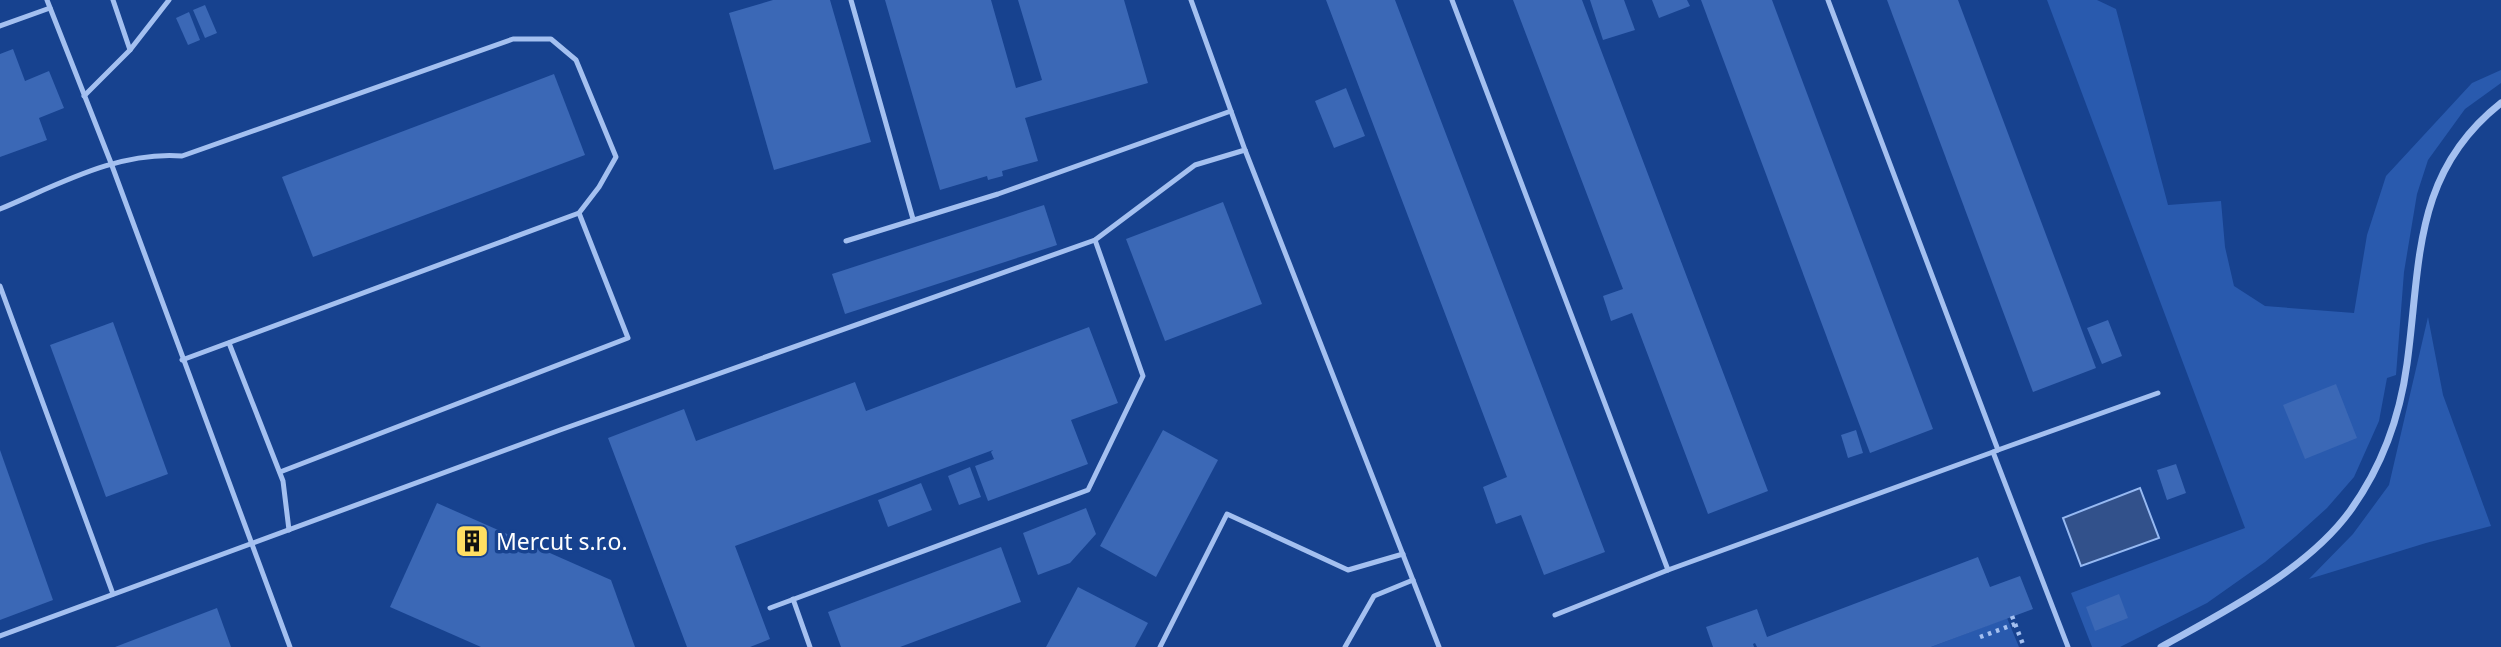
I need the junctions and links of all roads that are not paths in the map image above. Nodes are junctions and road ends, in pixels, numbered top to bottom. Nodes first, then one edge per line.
1 (47, 0) edge
2 (113, 0) edge
3 (169, 0) edge
4 (851, 0) edge
5 (1191, 0) edge
6 (1452, 0) edge
7 (1828, 0) edge
8 (50, 8) junction
9 (0, 26) edge
10 (131, 50) junction
11 (84, 96) junction
12 (2501, 103) edge
13 (1231, 111) junction
14 (1245, 150) junction
15 (111, 163) junction
16 (0, 209) edge
17 (579, 213) junction
18 (914, 219) junction
19 (1095, 240) junction
20 (846, 241) dead end
21 (0, 286) edge
22 (229, 343) junction
23 (182, 360) junction
24 (2158, 393) dead end
25 (1996, 451) junction
26 (280, 472) junction
27 (289, 530) junction
28 (250, 544) junction
29 (1403, 554) junction
30 (1668, 570) junction
31 (1413, 580) junction
32 (113, 594) junction
33 (793, 599) junction
34 (770, 608) dead end
35 (1555, 615) dead end
36 (0, 636) edge
37 (290, 647) edge
38 (810, 647) edge
39 (1160, 647) edge
40 (1345, 647) edge
41 (1439, 647) edge
42 (2068, 647) edge
43 (2161, 647) edge

1 - 8 lane
2 - 10 lane
3 - 10 lane
4 - 18 lane
5 - 13 lane
6 - 30 lane
7 - 25 lane
8 - 9 lane
8 - 11 lane
10 - 11 lane
11 - 15 lane
12 - 43 street
13 - 14 lane
13 - 18 lane
14 - 19 lane
14 - 29 lane
15 - 16 lane
15 - 17 lane
15 - 23 lane
17 - 22 lane
17 - 26 lane
18 - 20 lane
19 - 27 lane
19 - 33 lane
21 - 32 lane
22 - 23 lane
22 - 26 lane
23 - 28 lane
24 - 25 lane
25 - 30 lane
25 - 42 lane
26 - 27 lane
27 - 28 lane
28 - 32 lane
28 - 37 lane
29 - 31 lane
29 - 39 lane
30 - 35 lane
31 - 40 lane
31 - 41 lane
32 - 36 lane
33 - 34 lane
33 - 38 lane

